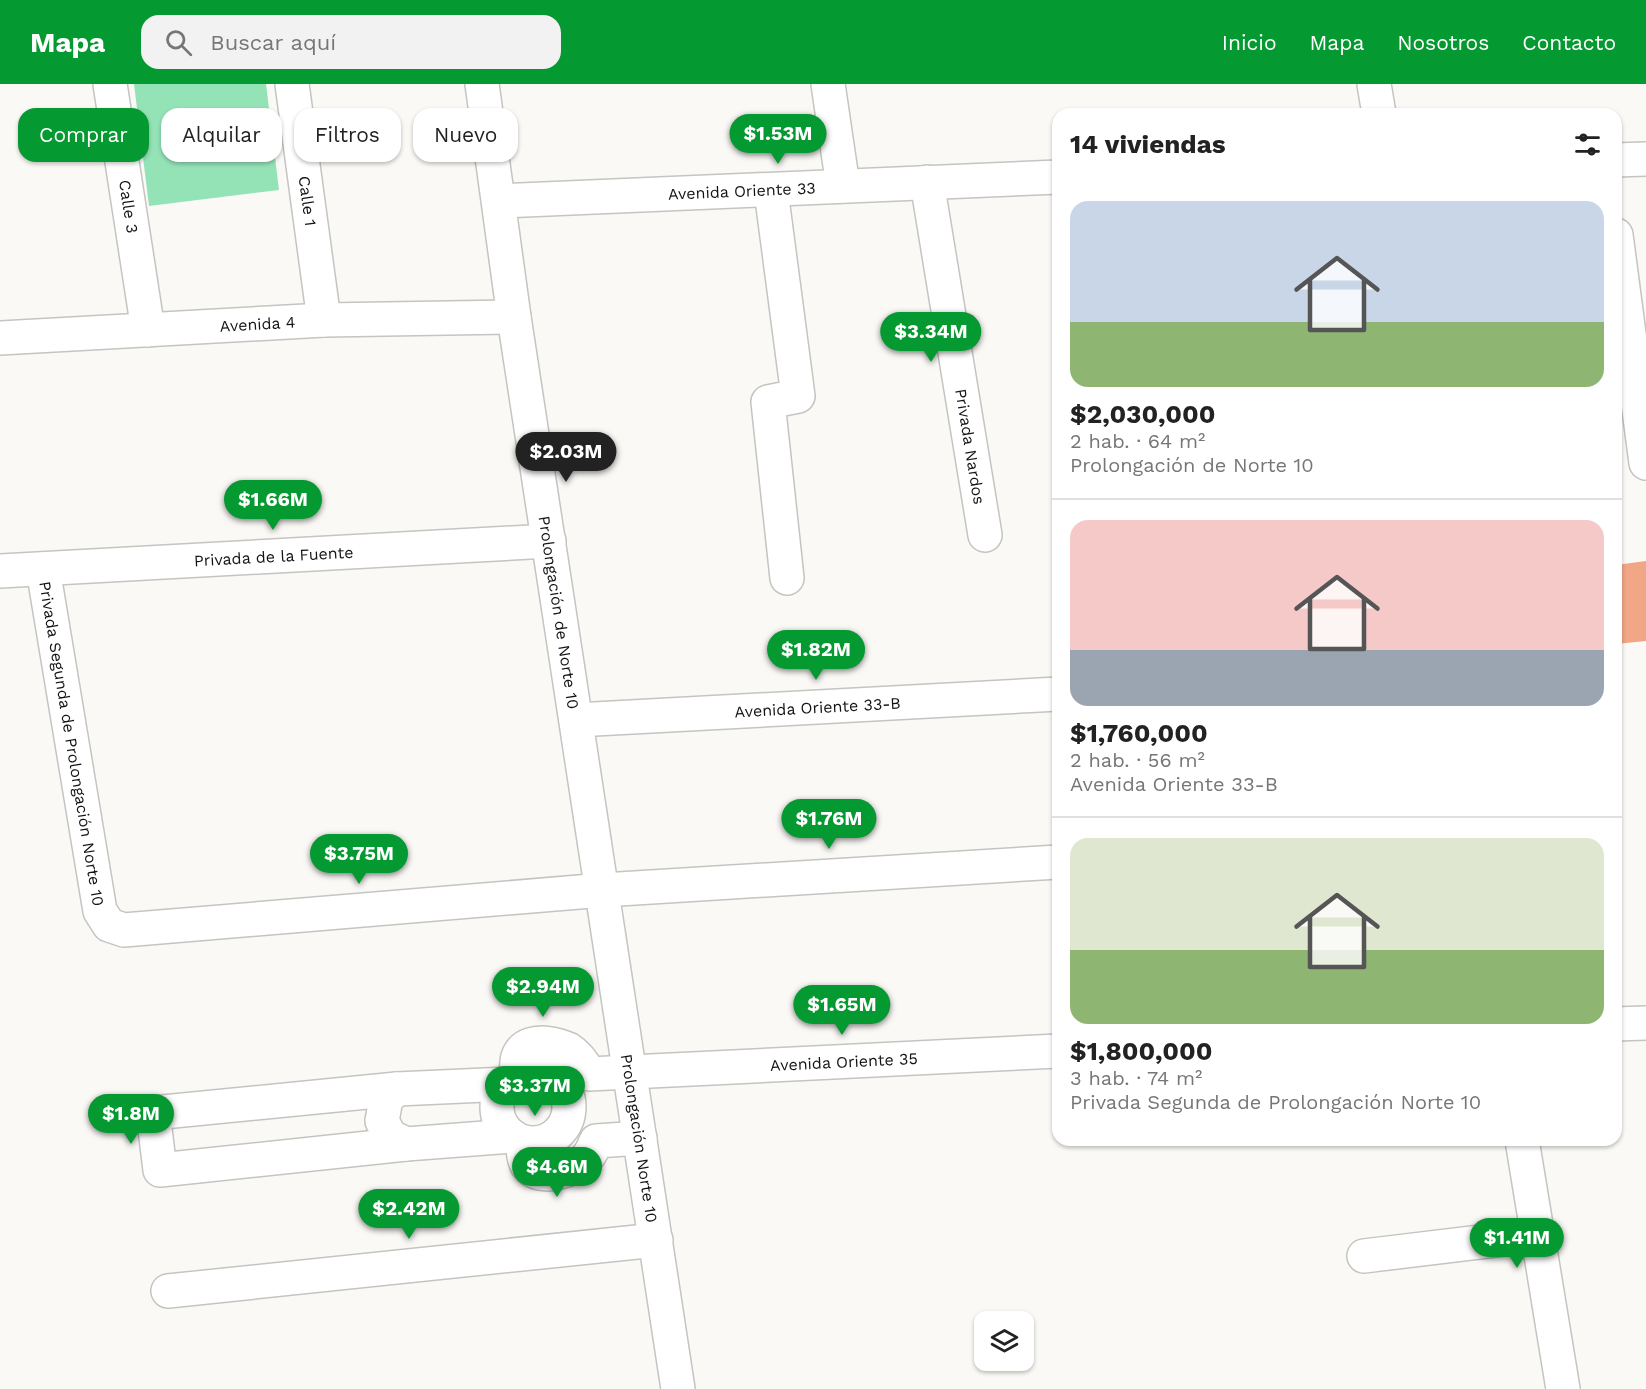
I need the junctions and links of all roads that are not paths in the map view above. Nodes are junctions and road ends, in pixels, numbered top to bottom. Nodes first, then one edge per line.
1 (110, 84) edge
2 (292, 84) edge
3 (482, 84) edge
4 (828, 84) edge
5 (1374, 84) edge
6 (1378, 108) edge
7 (1646, 159) edge
8 (1622, 160) edge
9 (1052, 177) edge
10 (927, 182) junction
11 (843, 186) junction
12 (771, 191) junction
13 (499, 201) junction
14 (1622, 281) edge
15 (514, 317) junction
16 (324, 320) junction
17 (148, 330) junction
18 (0, 338) edge
19 (1646, 463) edge
20 (985, 535) dead end
21 (549, 541) junction
22 (43, 568) junction
23 (0, 571) edge
24 (787, 579) dead end
25 (1052, 694) edge
26 (576, 720) junction
27 (1052, 862) edge
28 (603, 890) junction
29 (1646, 1023) edge
30 (1622, 1024) edge
31 (1052, 1051) edge
32 (630, 1072) junction
33 (512, 1079) junction
34 (397, 1089) junction
35 (640, 1138) junction
36 (517, 1139) junction
37 (406, 1144) junction
38 (1523, 1146) edge
39 (1538, 1235) junction
40 (656, 1240) junction
41 (1364, 1257) dead end
42 (168, 1291) dead end
43 (678, 1389) edge
44 (1563, 1389) edge

1 - 17 street, Calle 3
2 - 16 street, Calle 1
3 - 13 street, Prolongación de Norte 10
4 - 11 street
5 - 6 street
7 - 8 street
9 - 10 street, Avenida Oriente 33
10 - 11 street, Avenida Oriente 33
10 - 20 street, Privada Nardos
11 - 12 street, Avenida Oriente 33
12 - 13 street, Avenida Oriente 33
12 - 24 street
13 - 15 street, Prolongación de Norte 10
14 - 19 street
15 - 16 street, Avenida 4
15 - 21 street, Prolongación de Norte 10
16 - 17 street, Avenida 4
17 - 18 street, Avenida 4
21 - 22 street, Privada de la Fuente
21 - 26 street, Prolongación de Norte 10
22 - 23 street, Privada de la Fuente
22 - 28 street, Privada Segunda de Prolongación Norte 10
25 - 26 street, Avenida Oriente 33-B
26 - 28 street, Prolongación de Norte 10
27 - 28 street, Privada Segunda de Prolongación Norte 10
28 - 32 street, Prolongación Norte 10
29 - 30 street
31 - 32 street, Avenida Oriente 35
32 - 33 street, Avenida Oriente 35
32 - 35 street, Prolongación Norte 10
33 - 34 street
33 - 36 street
33 - 36 street
34 - 37 street
34 - 37 street
35 - 36 street
35 - 40 street, Prolongación Norte 10
36 - 37 street
38 - 39 street
39 - 41 street
39 - 44 street
40 - 42 street
40 - 43 street, Prolongación Norte 10

